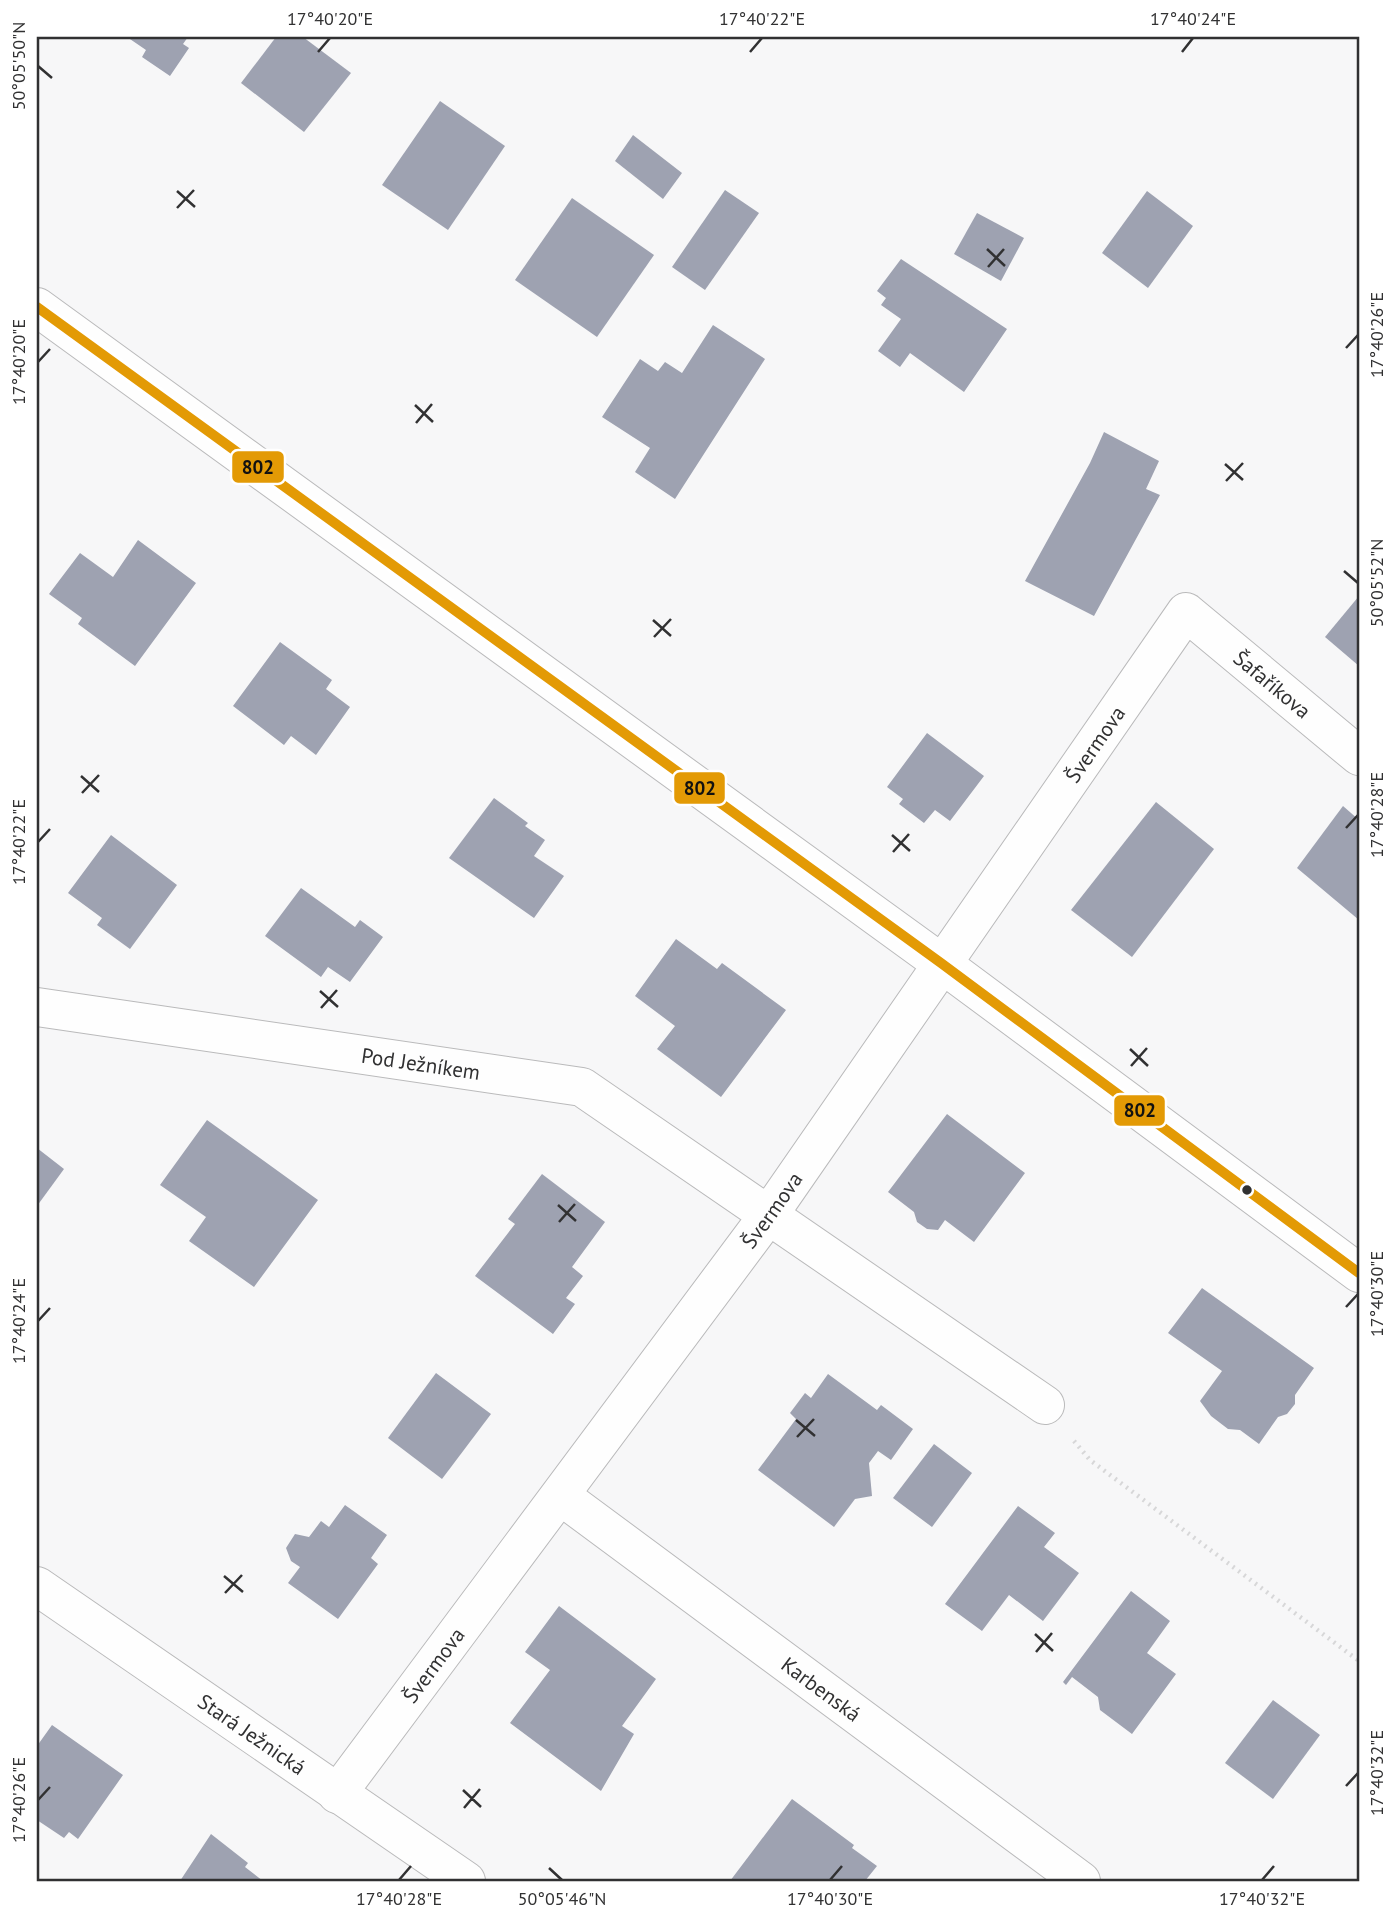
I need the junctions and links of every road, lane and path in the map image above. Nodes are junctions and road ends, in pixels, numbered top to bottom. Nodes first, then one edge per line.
1 (37, 307) edge
2 (1186, 612) joint
3 (1359, 757) edge
4 (940, 963) junction
5 (37, 1007) edge
6 (770, 1213) junction
7 (1359, 1273) edge
8 (1045, 1405) joint
9 (561, 1496) junction
10 (37, 1586) edge
11 (1359, 1661) edge
12 (337, 1794) junction
13 (466, 1881) edge
14 (1081, 1881) edge

1 - 4 street
2 - 3 street, Šafaříkova
2 - 4 street, Švermova
4 - 6 street, Švermova
4 - 7 street
5 - 6 street, Pod Ježníkem
6 - 8 street
6 - 9 street, Švermova
8 - 11 path
9 - 12 street, Švermova
9 - 14 street, Karbenská
10 - 12 street, Stará Ježnická
12 - 13 street, Stará Ježnická

